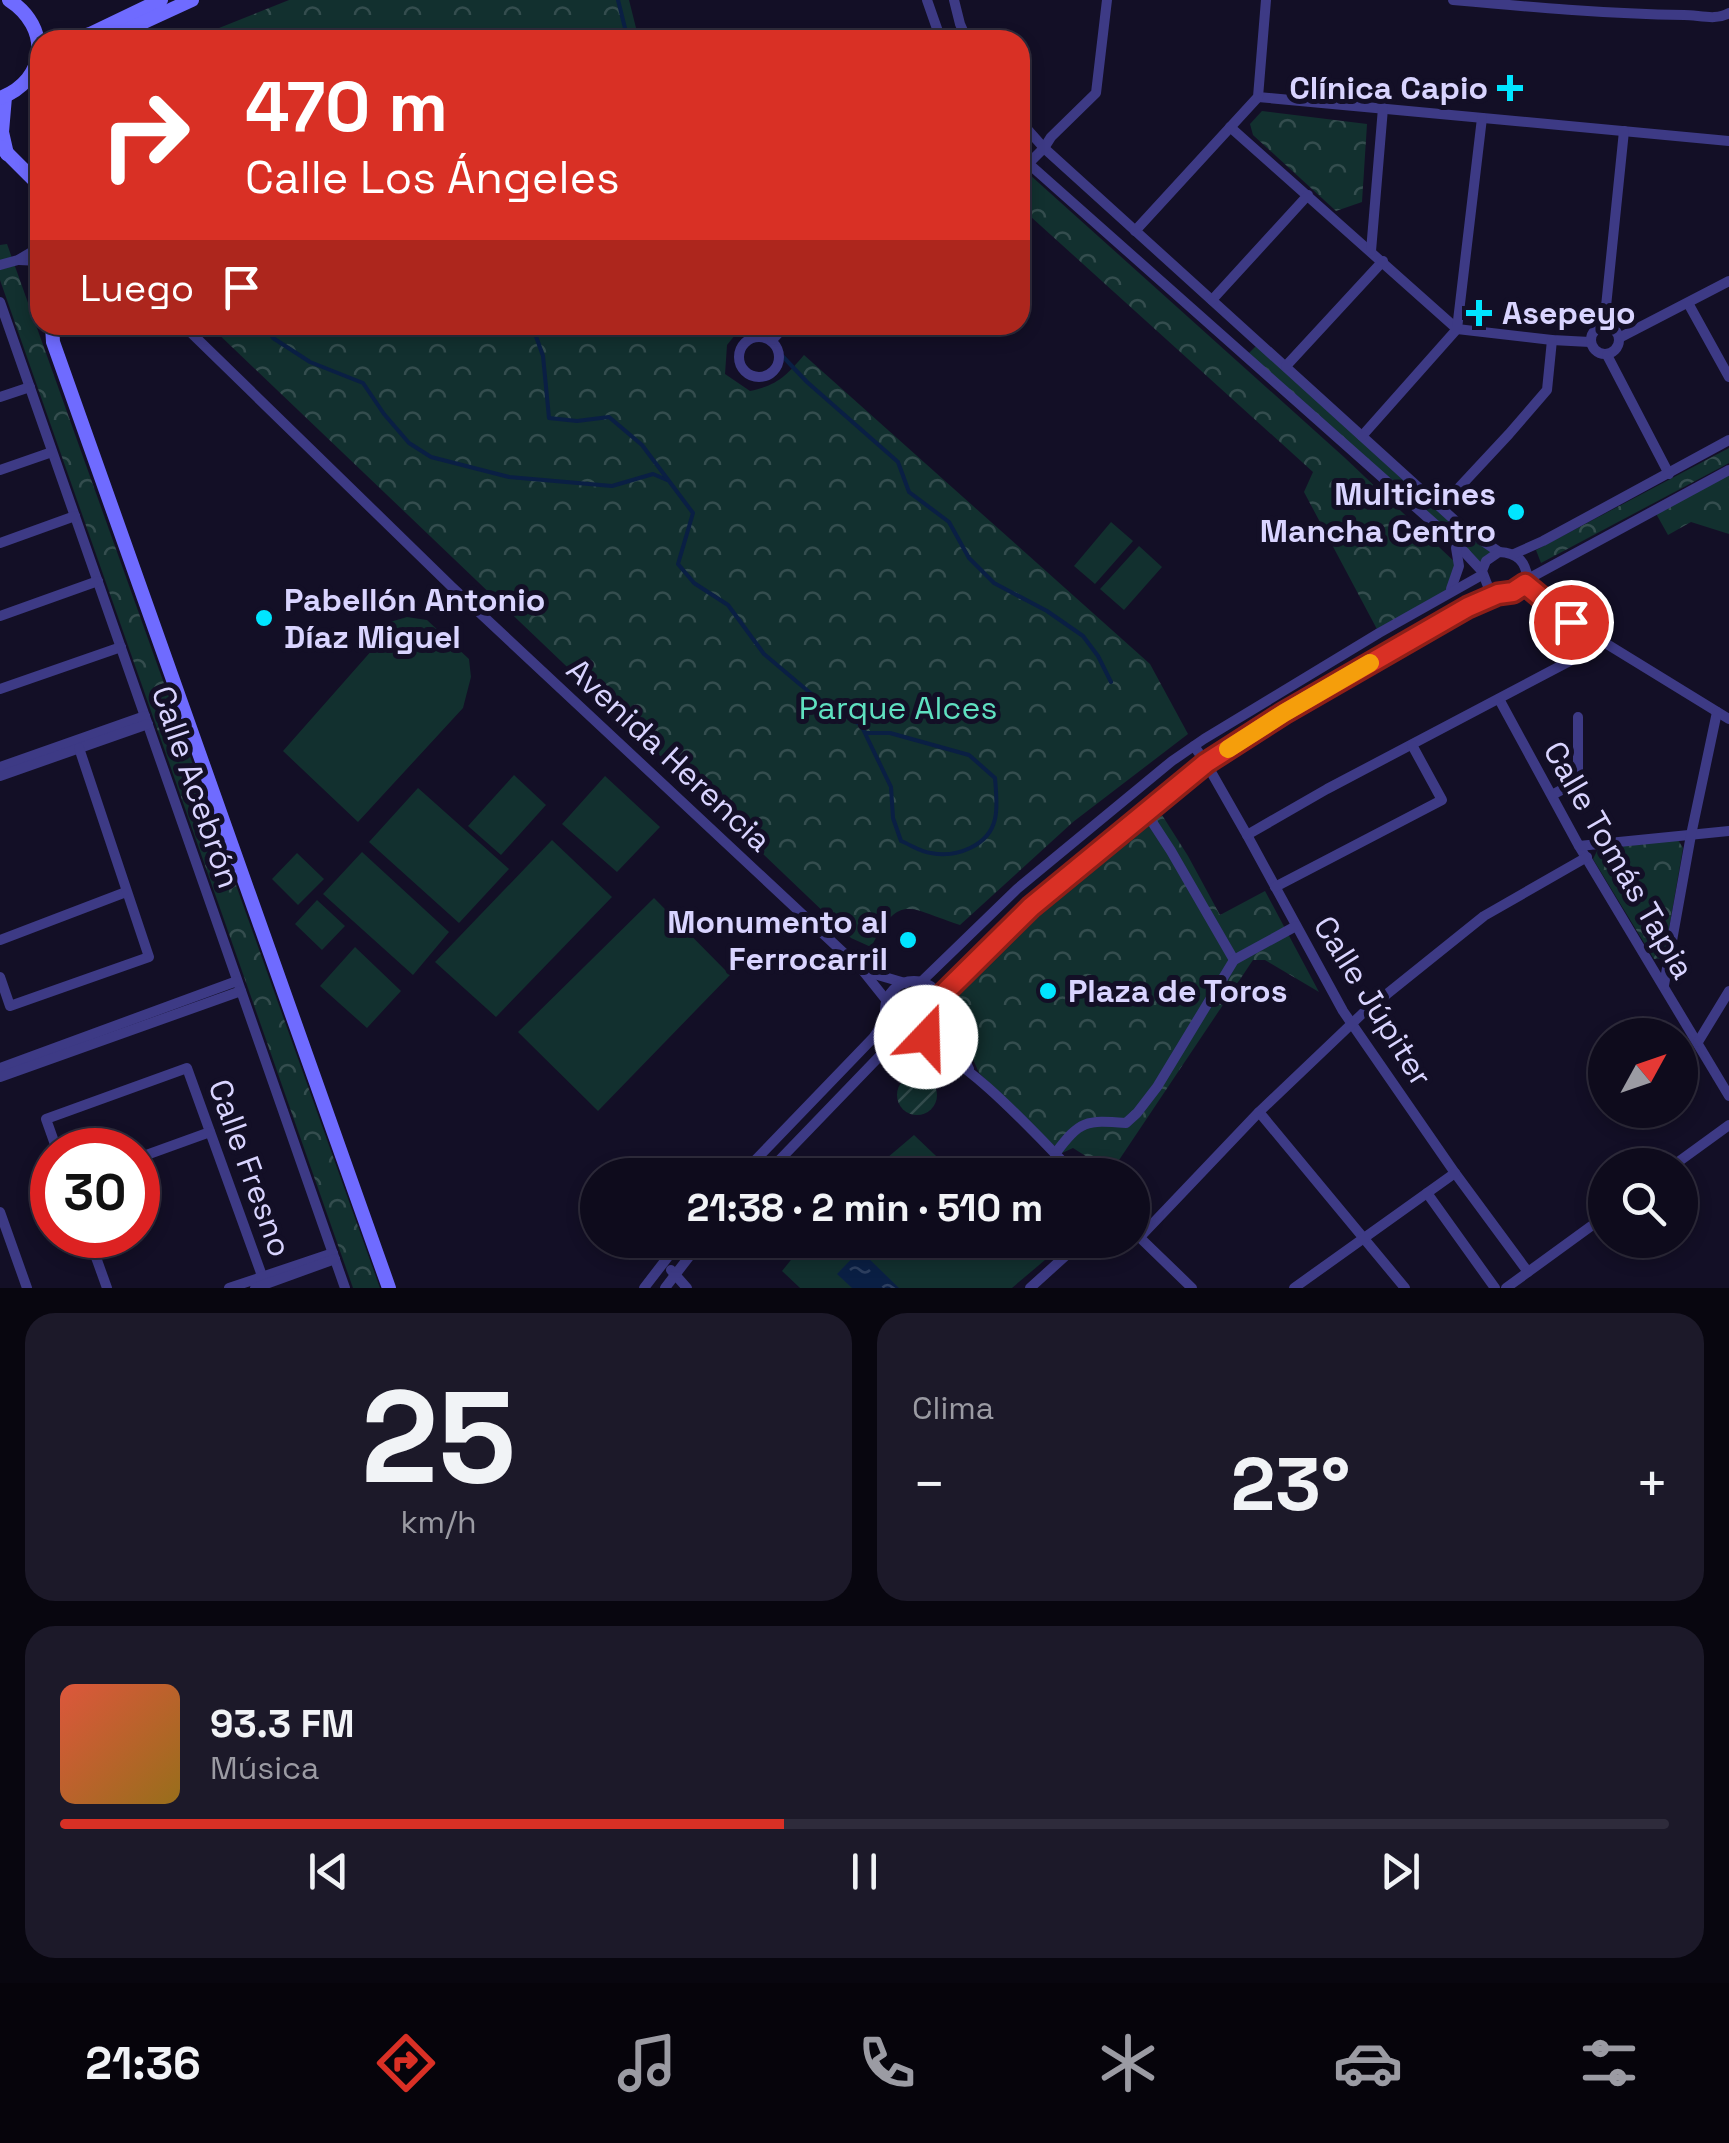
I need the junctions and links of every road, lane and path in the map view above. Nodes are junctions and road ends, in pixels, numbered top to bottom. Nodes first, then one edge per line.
1 (9, 0) edge
2 (161, 0) edge
3 (192, 0) edge
4 (927, 0) edge
5 (954, 0) edge
6 (1107, 0) edge
7 (1266, 0) edge
8 (1452, 0) edge
9 (1729, 13) edge
10 (43, 30) edge
11 (98, 30) edge
12 (127, 30) edge
13 (938, 30) edge
14 (963, 30) edge
15 (30, 75) edge
16 (30, 81) edge
17 (24, 84) junction
18 (1258, 96) junction
19 (2, 98) edge
20 (1383, 108) junction
21 (1482, 118) junction
22 (1230, 127) junction
23 (1624, 131) junction
24 (1030, 132) edge
25 (1729, 141) edge
26 (1044, 148) junction
27 (3, 150) edge
28 (1030, 156) edge
29 (1030, 165) edge
30 (30, 176) edge
31 (1308, 195) junction
32 (1136, 231) junction
33 (1371, 251) junction
34 (30, 253) edge
35 (18, 260) junction
36 (30, 261) edge
37 (1383, 261) junction
38 (0, 265) edge
39 (1729, 281) edge
40 (1212, 300) junction
41 (0, 302) edge
42 (1688, 303) junction
43 (3, 320) edge
44 (1604, 326) junction
45 (1457, 329) junction
46 (53, 335) edge
47 (192, 335) edge
48 (777, 335) edge
49 (1619, 338) junction
50 (772, 340) junction
51 (1552, 340) junction
52 (1590, 342) junction
53 (1259, 343) junction
54 (1607, 355) junction
55 (1245, 357) junction
56 (1286, 366) junction
57 (1729, 377) edge
58 (30, 387) junction
59 (0, 397) edge
60 (1362, 436) junction
61 (1729, 440) edge
62 (52, 452) junction
63 (0, 470) edge
64 (1729, 470) edge
65 (1669, 474) junction
66 (1441, 507) junction
67 (75, 516) junction
68 (1456, 542) junction
69 (0, 543) edge
70 (1499, 552) junction
71 (1514, 554) junction
72 (1482, 573) junction
73 (98, 581) junction
74 (1526, 582) junction
75 (1450, 591) junction
76 (1498, 594) junction
77 (0, 616) edge
78 (1604, 642) junction
79 (121, 646) junction
80 (0, 689) edge
81 (1499, 699) junction
82 (1716, 712) junction
83 (1578, 717) dead end
84 (1729, 719) edge
85 (146, 720) junction
86 (1412, 745) junction
87 (1194, 746) junction
88 (79, 748) junction
89 (1206, 763) junction
90 (0, 767) edge
91 (0, 776) edge
92 (1552, 795) junction
93 (1145, 812) junction
94 (1729, 831) edge
95 (1690, 835) junction
96 (1247, 836) junction
97 (1579, 846) junction
98 (1586, 858) junction
99 (1274, 887) junction
100 (126, 892) junction
101 (1296, 926) junction
102 (0, 940) edge
103 (1234, 960) junction
104 (863, 971) junction
105 (0, 977) edge
106 (920, 982) junction
107 (904, 983) junction
108 (239, 986) junction
109 (1664, 986) junction
110 (1729, 991) edge
111 (940, 997) junction
112 (887, 1000) junction
113 (943, 1016) junction
114 (886, 1018) junction
115 (1683, 1018) edge
116 (1352, 1024) junction
117 (900, 1035) junction
118 (918, 1039) junction
119 (1698, 1042) joint
120 (0, 1068) edge
121 (972, 1074) junction
122 (0, 1077) edge
123 (1729, 1096) edge
124 (1259, 1112) junction
125 (1729, 1125) edge
126 (49, 1128) edge
127 (210, 1132) junction
128 (1697, 1148) edge
129 (160, 1150) edge
130 (1055, 1154) junction
131 (757, 1158) edge
132 (781, 1158) edge
133 (1059, 1158) edge
134 (1455, 1173) junction
135 (1426, 1193) junction
136 (0, 1212) edge
137 (1150, 1219) edge
138 (1588, 1228) edge
139 (1364, 1238) junction
140 (1150, 1247) edge
141 (334, 1256) junction
142 (96, 1258) edge
143 (667, 1258) edge
144 (688, 1258) edge
145 (1063, 1258) edge
146 (663, 1263) junction
147 (1528, 1272) junction
148 (676, 1274) junction
149 (261, 1283) edge
150 (27, 1288) edge
151 (107, 1288) edge
152 (229, 1288) edge
153 (346, 1288) edge
154 (389, 1288) edge
155 (644, 1288) edge
156 (665, 1288) edge
157 (687, 1288) edge
158 (1030, 1288) edge
159 (1192, 1288) edge
160 (1294, 1288) edge
161 (1405, 1288) edge
162 (1495, 1288) edge
163 (1506, 1288) edge

1 - 10 main road
2 - 11 main road
3 - 12 main road
4 - 13 street
5 - 14 street
6 - 26 street
7 - 18 street
8 - 9 street
15 - 17 main road
16 - 17 main road
17 - 19 main road
18 - 20 street
18 - 22 street
19 - 27 main road
20 - 21 street
20 - 33 street
21 - 23 street
21 - 45 street
22 - 31 street
22 - 32 street
23 - 25 street
23 - 44 street
24 - 26 street
26 - 28 street
26 - 32 street
27 - 30 main road
29 - 55 street
31 - 33 street
31 - 40 street
32 - 40 street
33 - 37 street
34 - 35 street
35 - 36 street
35 - 38 street
37 - 45 street
37 - 56 street
39 - 42 street
40 - 53 street
41 - 43 street, Calle Acebrón
42 - 49 street
42 - 57 street
43 - 58 street, Calle Acebrón
44 - 49 street
44 - 52 street
45 - 51 street
45 - 60 street
46 - 154 main road
47 - 104 street, Avenida Herencia
48 - 50 street
49 - 54 street
50 - 50 street
51 - 52 street
51 - 66 street
52 - 54 street
53 - 55 street
53 - 56 street
54 - 65 street
55 - 68 street
56 - 60 street
58 - 59 street
58 - 62 street, Calle Acebrón
60 - 66 street
61 - 65 street
62 - 63 street
62 - 67 street, Calle Acebrón
64 - 74 street
65 - 71 street
66 - 70 street
67 - 69 street
67 - 73 street, Calle Acebrón
68 - 72 street
68 - 75 street
70 - 71 street
70 - 72 street
71 - 74 street
72 - 75 street
72 - 76 street
73 - 77 street
73 - 79 street, Calle Acebrón
74 - 76 street
74 - 78 street
75 - 87 street
76 - 89 street
78 - 81 street
78 - 82 street
79 - 80 street
79 - 85 street, Calle Acebrón
81 - 86 street
81 - 92 street, Calle Tomás Tapia
82 - 84 street
82 - 95 street
83 - 92 street
85 - 88 street
85 - 90 street
85 - 108 street, Calle Acebrón
86 - 96 street
86 - 99 street
87 - 89 street, Calle Júpiter
87 - 106 street
88 - 91 street
88 - 100 street
89 - 93 street
89 - 96 street, Calle Júpiter
92 - 97 street, Calle Tomás Tapia
93 - 103 street
93 - 111 street
94 - 95 street
95 - 97 street
95 - 109 street
96 - 99 street, Calle Júpiter
97 - 98 street, Calle Tomás Tapia
98 - 109 street, Calle Tomás Tapia
98 - 116 street
99 - 101 street, Calle Júpiter
100 - 102 street
100 - 105 street
101 - 103 street
101 - 116 street, Calle Júpiter
103 - 130 street
104 - 107 street, Avenida Herencia
104 - 112 street, Avenida Herencia
106 - 107 street, Avenida Herencia
106 - 111 street
107 - 112 street
108 - 120 street
108 - 122 street
108 - 141 street, Calle Acebrón
109 - 115 street, Calle Tomás Tapia
110 - 119 street
111 - 113 street
112 - 114 street
113 - 118 street
113 - 121 street
114 - 117 street
114 - 131 street
116 - 124 street
116 - 134 street, Calle Júpiter
117 - 118 street
117 - 132 street
118 - 121 street
119 - 123 street, Calle Tomás Tapia
121 - 130 street
124 - 137 street
124 - 139 street
125 - 128 street
126 - 127 street, Calle Fresno
127 - 129 street
127 - 149 street, Calle Fresno
130 - 133 street
134 - 135 street
134 - 147 street, Calle Júpiter
135 - 139 street
135 - 162 street
136 - 150 street
138 - 147 street
139 - 160 street
139 - 161 street
140 - 159 street
141 - 149 street
141 - 153 street, Calle Acebrón
142 - 151 street
143 - 146 street
144 - 148 street
145 - 158 street
146 - 148 street
146 - 155 street
147 - 163 street
148 - 156 street
148 - 157 street
149 - 152 street

